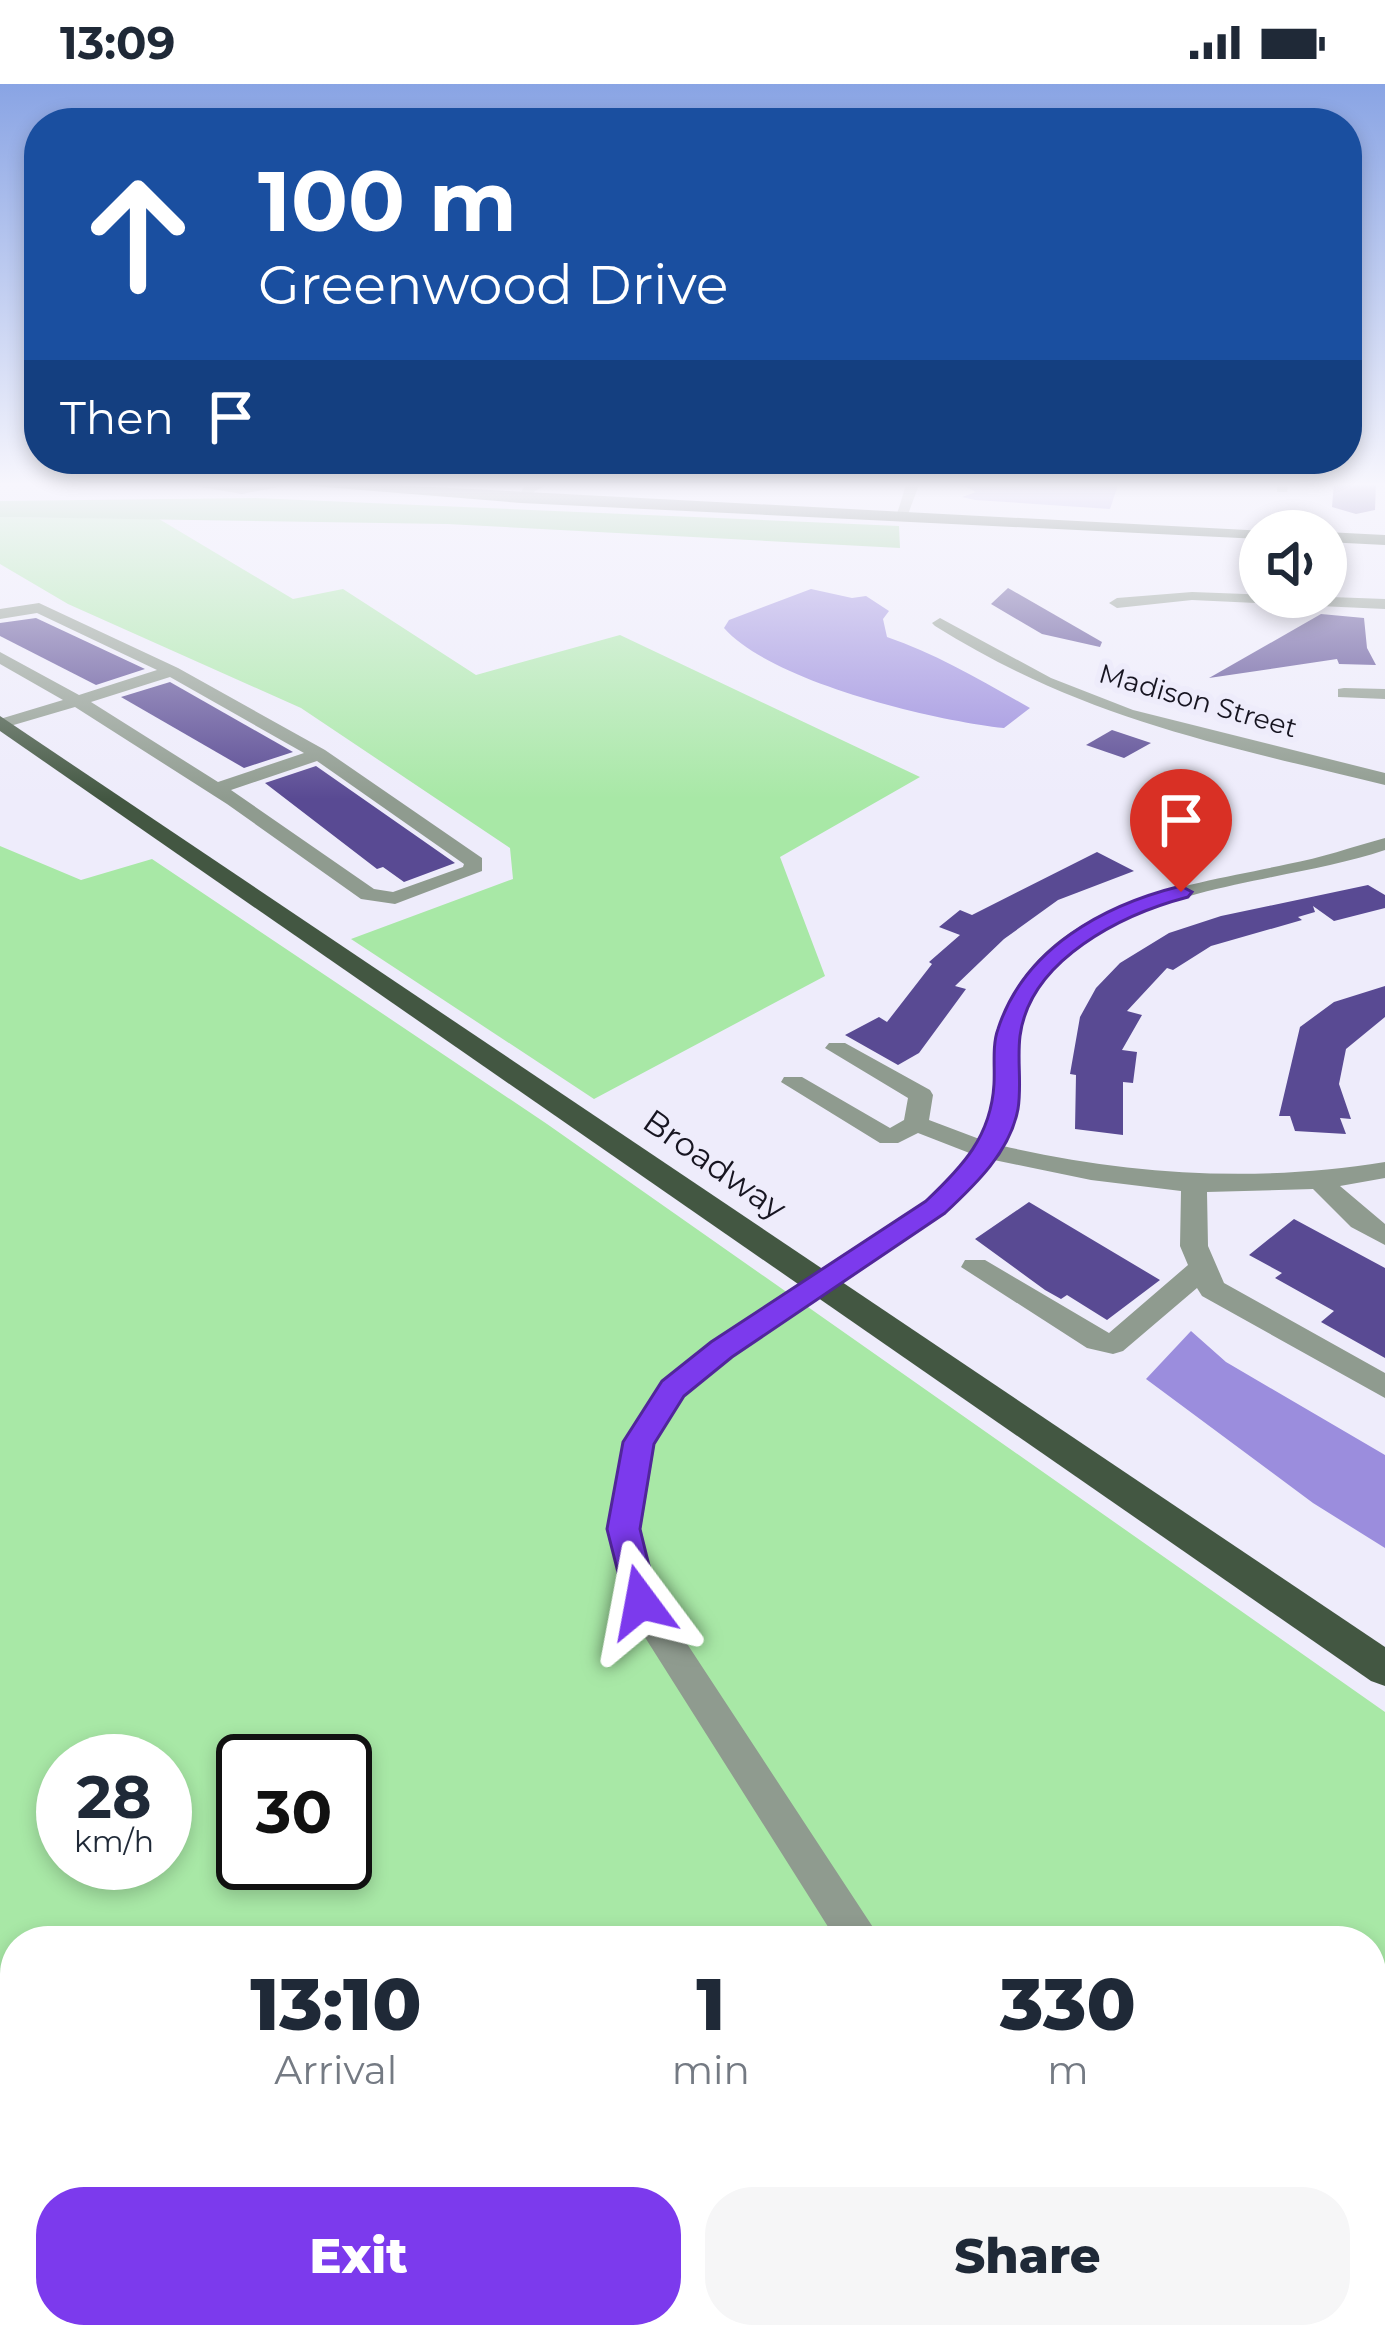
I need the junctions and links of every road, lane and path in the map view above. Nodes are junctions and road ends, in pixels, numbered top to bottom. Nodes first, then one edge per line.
1 (1117, 603) dead end
2 (1385, 604) edge
3 (0, 614) edge
4 (940, 623) dead end
5 (0, 657) edge
6 (172, 671) junction
7 (1344, 693) dead end
8 (1385, 694) edge
9 (79, 700) junction
10 (1, 723) edge
11 (319, 754) junction
12 (1385, 779) edge
13 (220, 788) junction
14 (1385, 844) edge
15 (837, 1048) dead end
16 (793, 1082) dead end
17 (916, 1124) junction
18 (988, 1151) junction
19 (1385, 1170) edge
20 (1322, 1183) junction
21 (1194, 1185) junction
22 (1385, 1236) edge
23 (975, 1267) dead end
24 (1203, 1267) junction
25 (823, 1286) junction
26 (1385, 1387) edge
27 (1385, 1669) edge
28 (851, 1926) edge

1 - 2 street
3 - 6 street
4 - 12 street, Madison Street
5 - 9 street
6 - 9 street
6 - 11 street
7 - 8 street
9 - 10 street
9 - 13 street
10 - 25 main road, Broadway
11 - 13 street
11 - 13 street
14 - 18 street
15 - 17 street
16 - 17 street
17 - 18 street
18 - 21 street
18 - 25 street
19 - 20 street
20 - 21 street
20 - 22 street
21 - 24 street
23 - 24 street
24 - 26 street
25 - 27 main road, Broadway
25 - 28 street

